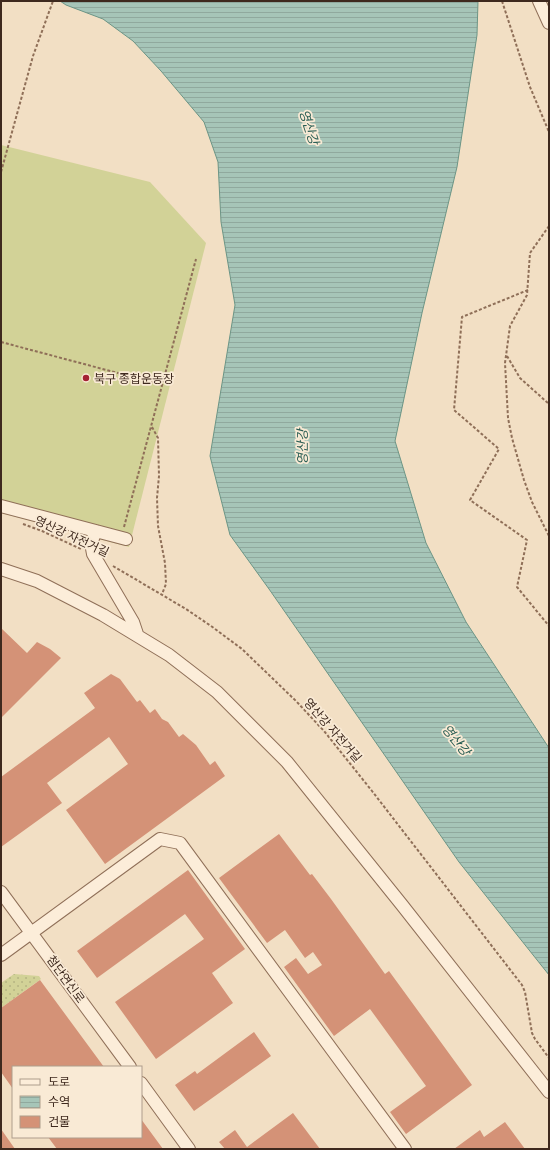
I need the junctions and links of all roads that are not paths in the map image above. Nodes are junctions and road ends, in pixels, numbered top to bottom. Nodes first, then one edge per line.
1 (539, 1) edge
2 (549, 23) edge
3 (1, 506) edge
4 (96, 531) junction
5 (124, 539) road end
6 (1, 568) edge
7 (137, 634) junction
8 (1, 892) edge
9 (32, 933) junction
10 (1, 955) edge
11 (129, 1066) edge
12 (142, 1084) edge
13 (549, 1092) edge
14 (189, 1149) edge
15 (405, 1149) edge

1 - 2 street
3 - 4 street
4 - 5 street
4 - 7 street
6 - 7 street
7 - 13 street
8 - 9 street, 첨단연신로
9 - 10 street
9 - 11 street, 첨단연신로
9 - 15 street
12 - 14 street

